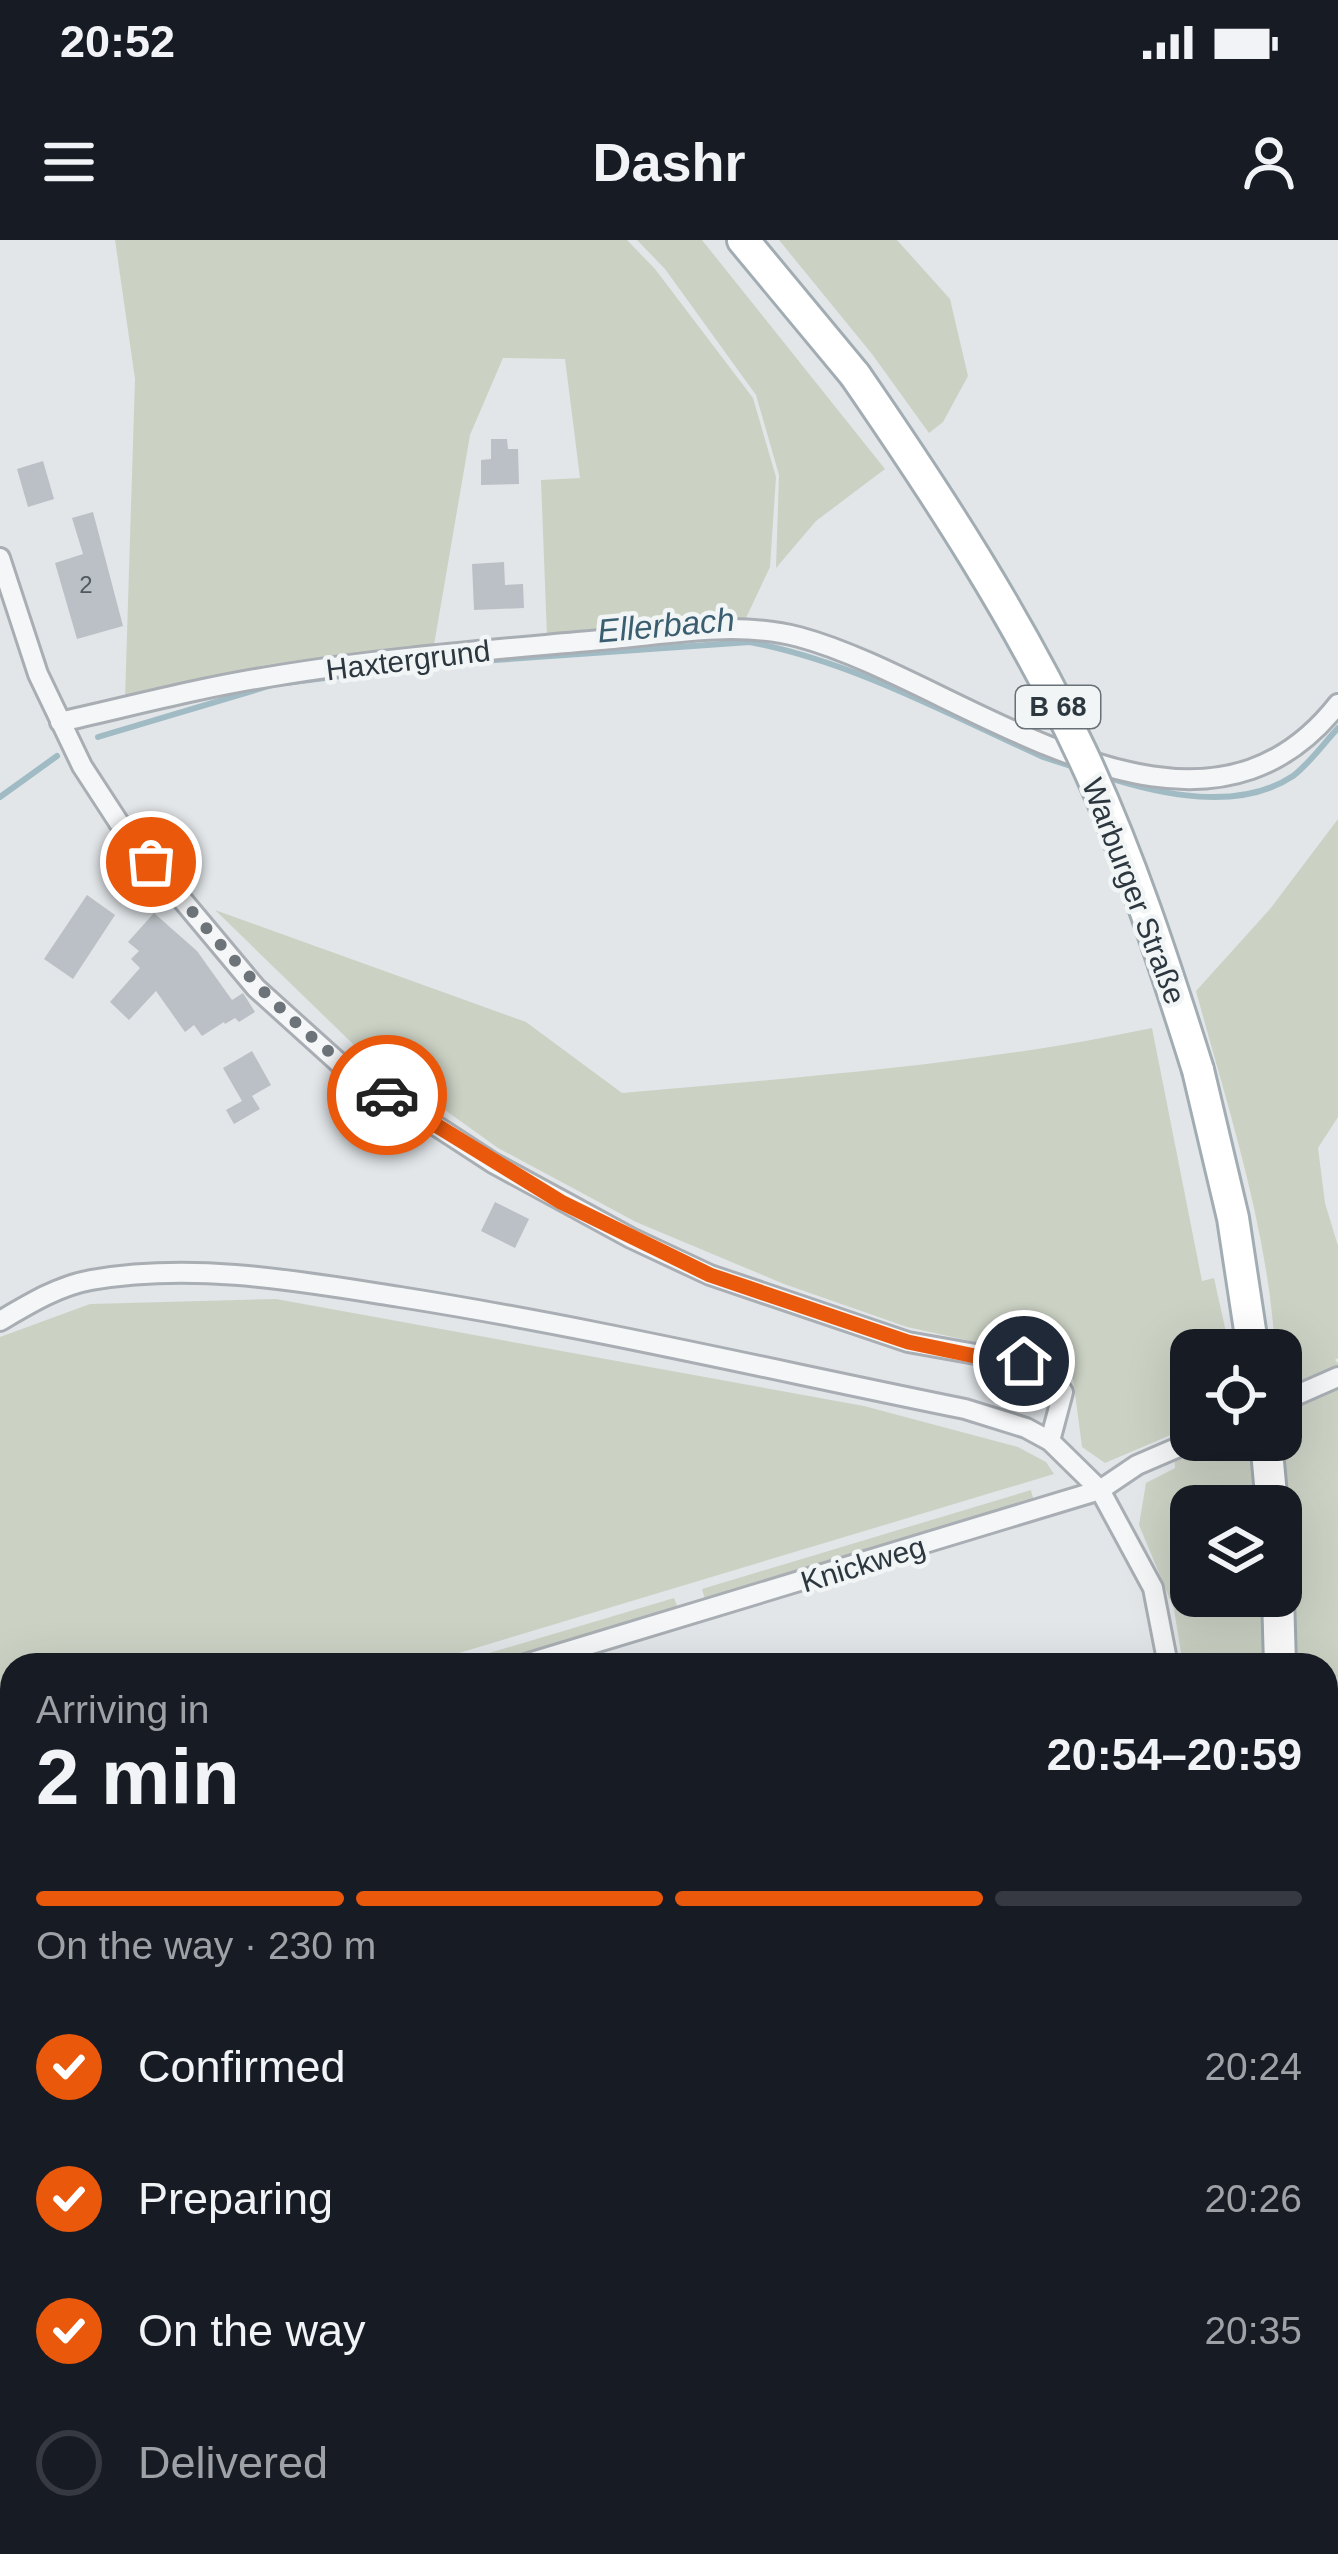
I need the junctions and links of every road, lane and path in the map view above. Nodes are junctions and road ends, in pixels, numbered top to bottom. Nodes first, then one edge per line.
1 (743, 240) edge
2 (0, 558) edge
3 (1338, 704) edge
4 (60, 722) junction
5 (0, 1321) edge
6 (1250, 1329) edge
7 (1336, 1378) edge
8 (1302, 1393) edge
9 (1050, 1441) junction
10 (1170, 1451) edge
11 (1100, 1490) junction
12 (1279, 1617) edge
13 (562, 1653) edge
14 (1166, 1653) edge
15 (1280, 1653) edge

1 - 6 main road, Warburger Straße / B 68, bridge
2 - 4 street
3 - 4 street, Haxtergrund
4 - 9 street
5 - 9 street
7 - 8 street
9 - 11 street
10 - 11 street, Knickweg
11 - 13 street, Knickweg
11 - 14 street
12 - 15 main road

